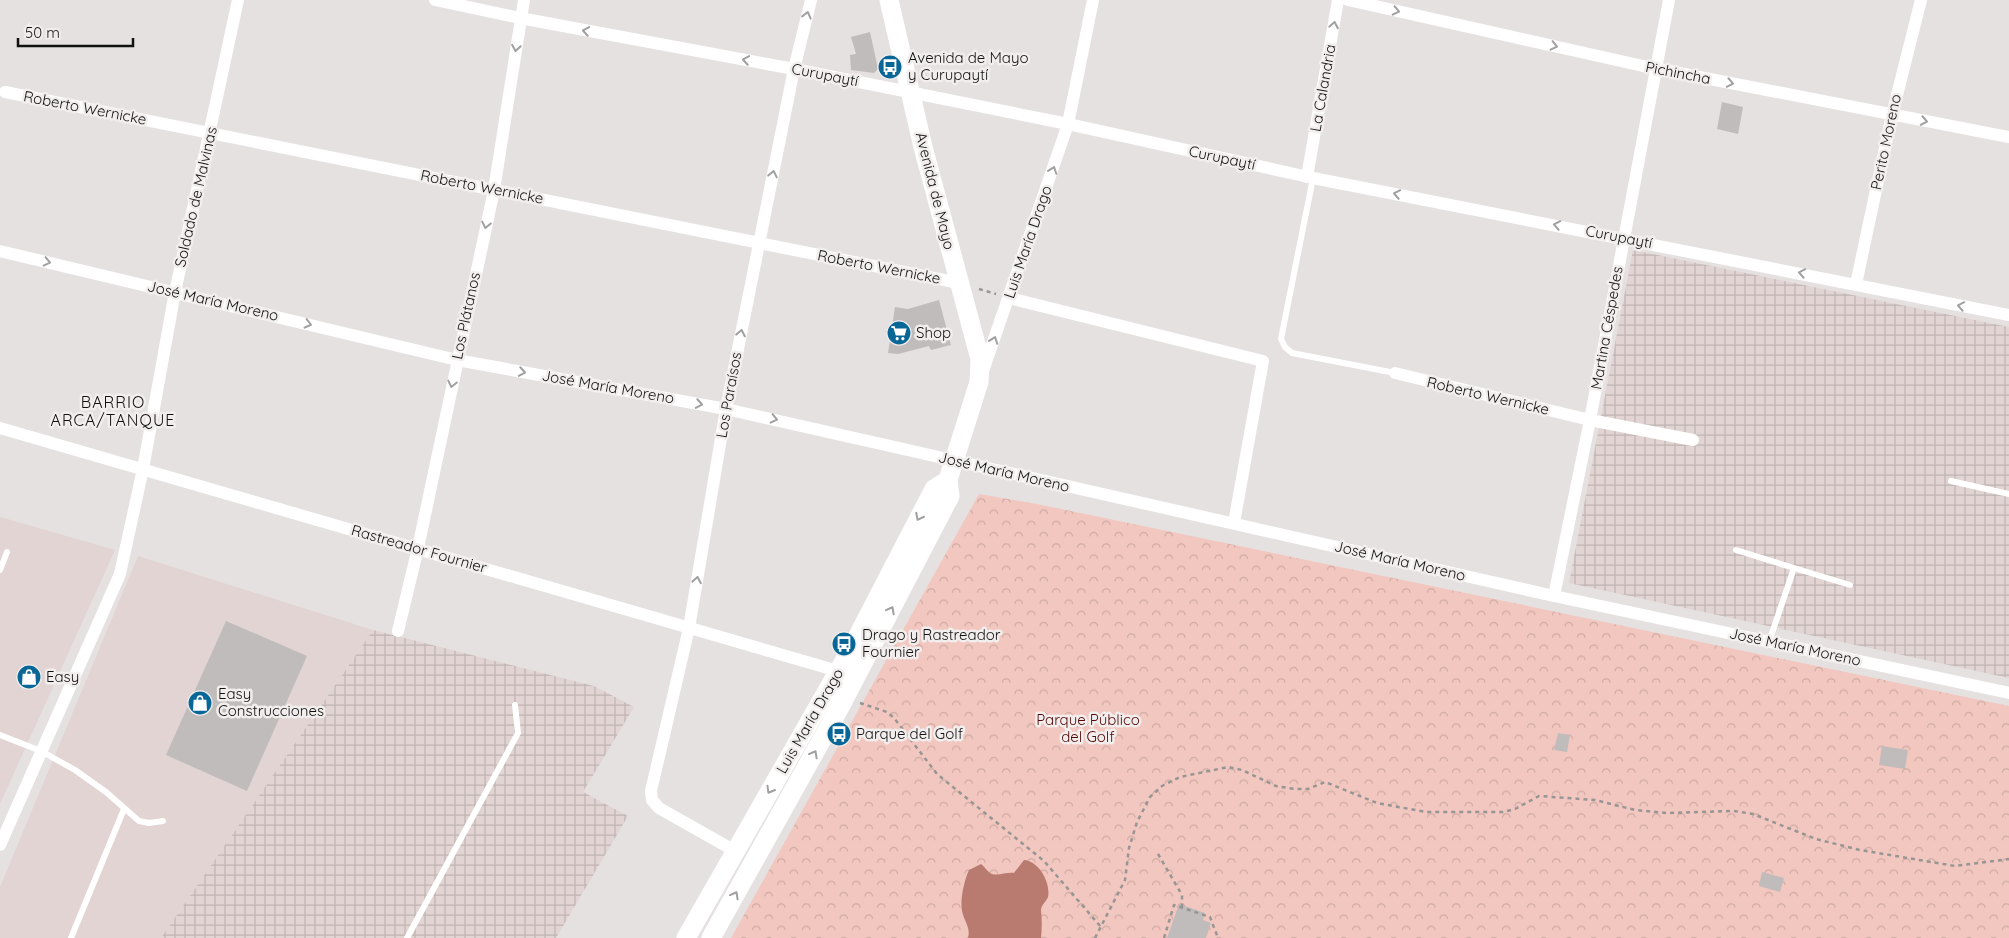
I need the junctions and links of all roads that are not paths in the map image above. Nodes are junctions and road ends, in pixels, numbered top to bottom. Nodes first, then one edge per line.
1 (238, 0) edge
2 (435, 0) edge
3 (524, 0) edge
4 (811, 0) edge
5 (889, 0) edge
6 (1093, 0) edge
7 (1338, 0) edge
8 (1348, 0) edge
9 (1669, 0) edge
10 (1921, 0) edge
11 (520, 18) junction
12 (794, 68) junction
13 (1656, 68) junction
14 (4, 92) dead end
15 (911, 93) junction
16 (1892, 114) junction
17 (1068, 124) junction
18 (211, 132) junction
19 (2009, 138) edge
20 (1310, 177) junction
21 (494, 190) junction
22 (1624, 238) junction
23 (759, 243) junction
24 (0, 251) edge
25 (959, 282) junction
26 (1856, 284) junction
27 (175, 292) junction
28 (1009, 298) junction
29 (2009, 315) edge
30 (1284, 347) joint
31 (457, 360) junction
32 (1394, 372) joint
33 (979, 382) junction
34 (726, 409) junction
35 (1590, 420) junction
36 (0, 428) edge
37 (1693, 440) dead end
38 (956, 462) junction
39 (143, 469) junction
40 (948, 480) junction
41 (1951, 482) dead end
42 (2009, 494) edge
43 (1234, 523) junction
44 (418, 548) junction
45 (1736, 550) dead end
46 (8, 552) dead end
47 (1794, 568) junction
48 (0, 570) edge
49 (1850, 586) dead end
50 (1554, 596) junction
51 (689, 628) junction
52 (398, 631) dead end
53 (1769, 642) junction
54 (838, 672) junction
55 (2009, 693) edge
56 (515, 705) dead end
57 (0, 735) edge
58 (41, 752) junction
59 (124, 809) junction
60 (163, 821) dead end
61 (0, 845) edge
62 (735, 851) junction
63 (71, 938) edge
64 (407, 938) edge
65 (686, 938) edge
66 (711, 938) edge

1 - 18 street, Soldado de Malvinas
2 - 11 street, Curupaytí
3 - 11 street, Los Plátanos
12 -> 4 street, Los Paraísos
5 - 15 main road, Avenida de Mayo
6 - 17 street, Luis María Drago
20 -> 7 street, La Calandria
8 -> 13 street, Pichincha
9 - 13 street, Martina Céspedes
10 - 16 street, Perito Moreno
12 -> 11 street, Curupaytí
11 -> 21 street, Los Plátanos
12 - 15 street, Curupaytí
23 -> 12 street, Los Paraísos
13 -> 16 street, Pichincha
13 - 22 street, Martina Céspedes
14 - 18 street, Roberto Wernicke
15 - 17 street, Curupaytí
15 - 25 main road, Avenida de Mayo
16 -> 19 street, Pichincha
16 - 26 street, Perito Moreno
17 - 20 street, Curupaytí
28 -> 17 street, Luis María Drago
18 - 21 street, Roberto Wernicke
18 - 27 street, Soldado de Malvinas
22 -> 20 street, Curupaytí
20 - 30 lane, La Calandria
21 - 23 street, Roberto Wernicke
21 -> 31 street, Los Plátanos
26 -> 22 street, Curupaytí
22 - 35 street, Martina Céspedes
23 - 25 street, Roberto Wernicke
34 -> 23 street, Los Paraísos
24 -> 27 street, José María Moreno
25 - 33 main road, Avenida de Mayo
29 -> 26 street, Curupaytí
27 -> 31 street, José María Moreno
27 - 39 street, Soldado de Malvinas
33 -> 28 street, Luis María Drago
28 - 43 street
30 - 32 lane, Roberto Wernicke
31 -> 34 street, José María Moreno
31 -> 44 street, Los Plátanos
32 - 35 street, Roberto Wernicke
33 - 38 main road, Luis María Drago
34 -> 38 street, José María Moreno
51 -> 34 street, Los Paraísos
35 - 37 street, Roberto Wernicke
35 - 50 street, Martina Céspedes
36 - 39 street, Rastreador Fournier
38 - 40 main road, Luis María Drago
38 - 43 street, José María Moreno
39 - 44 street, Rastreador Fournier
39 - 58 street, Soldado de Malvinas
40 -> 54 main road, Luis María Drago
66 -> 40 main road, Luis María Drago
41 - 42 lane
43 - 50 street, José María Moreno
44 - 51 street, Rastreador Fournier
44 - 52 street, Los Plátanos
45 - 47 lane
46 - 48 lane
47 - 49 lane
47 - 53 lane
50 - 53 street, José María Moreno
51 - 54 street, Rastreador Fournier
51 - 62 street, Los Paraísos
53 - 55 street, José María Moreno
54 -> 62 main road, Luis María Drago
56 - 64 lane
57 - 58 lane
58 - 59 lane
58 - 61 street, Soldado de Malvinas
59 - 60 lane
59 - 63 lane
62 - 65 main road, Luis María Drago

